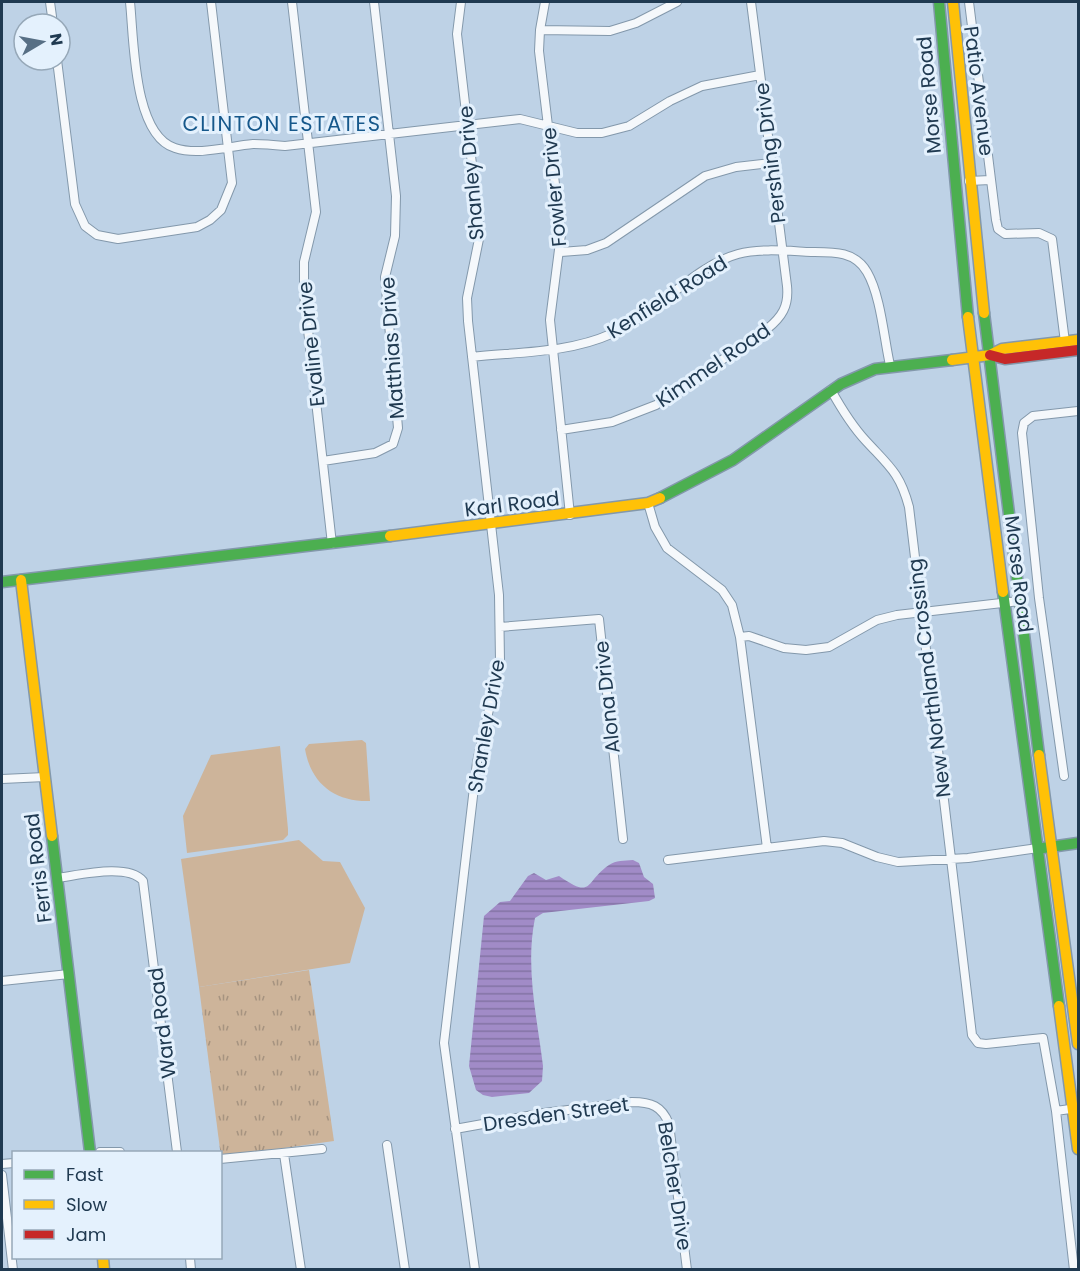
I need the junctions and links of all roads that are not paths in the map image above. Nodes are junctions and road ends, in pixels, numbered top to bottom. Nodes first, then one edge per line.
1 (130, 2) edge
2 (211, 2) edge
3 (292, 2) edge
4 (374, 2) edge
5 (461, 2) edge
6 (545, 2) edge
7 (677, 2) edge
8 (751, 2) edge
9 (939, 2) edge
10 (953, 2) edge
11 (969, 2) edge
12 (540, 30) junction
13 (58, 72) edge
14 (760, 75) junction
15 (949, 122) junction
16 (468, 124) junction
17 (548, 125) junction
18 (388, 134) junction
19 (308, 143) junction
20 (229, 147) junction
21 (771, 163) junction
22 (990, 180) junction
23 (969, 181) junction
24 (782, 251) junction
25 (561, 252) junction
26 (786, 305) joint
27 (1078, 340) edge
28 (1065, 342) junction
29 (551, 348) junction
30 (1078, 350) edge
31 (990, 355) junction
32 (472, 357) junction
33 (972, 357) junction
34 (890, 366) junction
35 (831, 390) junction
36 (1078, 411) edge
37 (561, 430) junction
38 (323, 461) junction
39 (648, 503) junction
40 (570, 515) junction
41 (491, 525) junction
42 (332, 544) junction
43 (21, 580) junction
44 (2, 582) edge
45 (1019, 601) junction
46 (1005, 602) junction
47 (923, 612) junction
48 (500, 627) junction
49 (740, 637) junction
50 (1064, 776) dead end
51 (45, 777) junction
52 (2, 779) edge
53 (623, 839) dead end
54 (1078, 843) edge
55 (1051, 847) junction
56 (767, 848) junction
57 (1038, 849) junction
58 (953, 859) junction
59 (668, 860) dead end
60 (57, 878) junction
61 (69, 974) junction
62 (2, 981) edge
63 (1078, 1044) edge
64 (657, 1106) joint
65 (1076, 1108) edge
66 (1056, 1111) junction
67 (455, 1129) junction
68 (387, 1145) dead end
69 (322, 1149) dead end
70 (1078, 1149) edge
71 (90, 1151) edge
72 (177, 1151) edge
73 (284, 1154) junction
74 (222, 1159) edge
75 (2, 1175) edge
76 (13, 1269) edge
77 (301, 1269) edge
78 (405, 1269) edge
79 (475, 1269) edge
80 (687, 1269) edge
81 (1074, 1269) edge

1 - 20 street
2 - 20 street
3 - 19 street, Evaline Drive
4 - 18 street, Matthias Drive
5 - 16 street, Shanley Drive
6 - 12 street, Fowler Drive
7 - 12 street
8 - 14 street, Pershing Drive
9 - 15 main road, Morse Road
10 - 23 main road, Morse Road
11 - 22 street, Patio Avenue
12 - 17 street, Fowler Drive
13 - 20 street
14 - 17 street
14 - 21 street, Pershing Drive
15 - 23 main road
15 - 33 main road, Morse Road
16 - 17 street
16 - 18 street
16 - 32 street, Shanley Drive
17 - 25 street, Fowler Drive
18 - 19 street
18 - 38 street, Matthias Drive
19 - 20 street
19 - 38 street, Evaline Drive
21 - 24 street, Pershing Drive
21 - 25 street
22 - 23 street, Patio Avenue
22 - 28 street, Patio Avenue
23 - 31 main road, Morse Road
24 - 26 street, Pershing Drive
24 - 29 street, Kenfield Road
24 - 34 street, Kenfield Road
25 - 29 street, Fowler Drive
26 - 37 street, Kimmel Road
27 - 28 main road, Karl Road
28 - 31 main road, Karl Road
29 - 32 street, Kenfield Road
29 - 37 street, Fowler Drive
30 - 31 main road, Karl Road
31 - 33 main road, Karl Road
31 - 45 main road, Morse Road
32 - 41 street, Shanley Drive
33 - 34 main road, Karl Road
33 - 46 main road, Morse Road
34 - 35 main road, Karl Road
35 - 39 main road, Karl Road
35 - 47 street, New Northland Crossing
36 - 50 street
37 - 40 street, Fowler Drive
38 - 42 street, Evaline Drive
39 - 40 main road, Karl Road
39 - 49 street
40 - 41 main road, Karl Road
41 - 42 main road, Karl Road
41 - 48 street, Shanley Drive
42 - 43 main road, Karl Road
43 - 44 main road, Karl Road
43 - 51 main road, Ferris Road
45 - 46 street
45 - 55 main road, Morse Road
46 - 47 street
46 - 57 main road, Morse Road
47 - 49 street
47 - 58 street, New Northland Crossing
48 - 53 street, Alona Drive
48 - 67 street, Shanley Drive
49 - 56 street
51 - 52 street
51 - 60 main road, Ferris Road
54 - 55 main road
55 - 57 main road
55 - 63 main road, Morse Road
56 - 58 street
56 - 59 street
57 - 58 street
57 - 65 main road, Morse Road
58 - 66 street, New Northland Crossing
60 - 61 main road, Ferris Road
60 - 72 street, Ward Road
61 - 62 street
61 - 71 main road, Ferris Road
64 - 67 street, Dresden Street
64 - 80 street, Belcher Drive
65 - 66 street
65 - 70 main road, Morse Road
66 - 81 street
67 - 79 street, Shanley Drive
68 - 78 street
69 - 73 street
73 - 74 street
73 - 77 street
75 - 76 street

